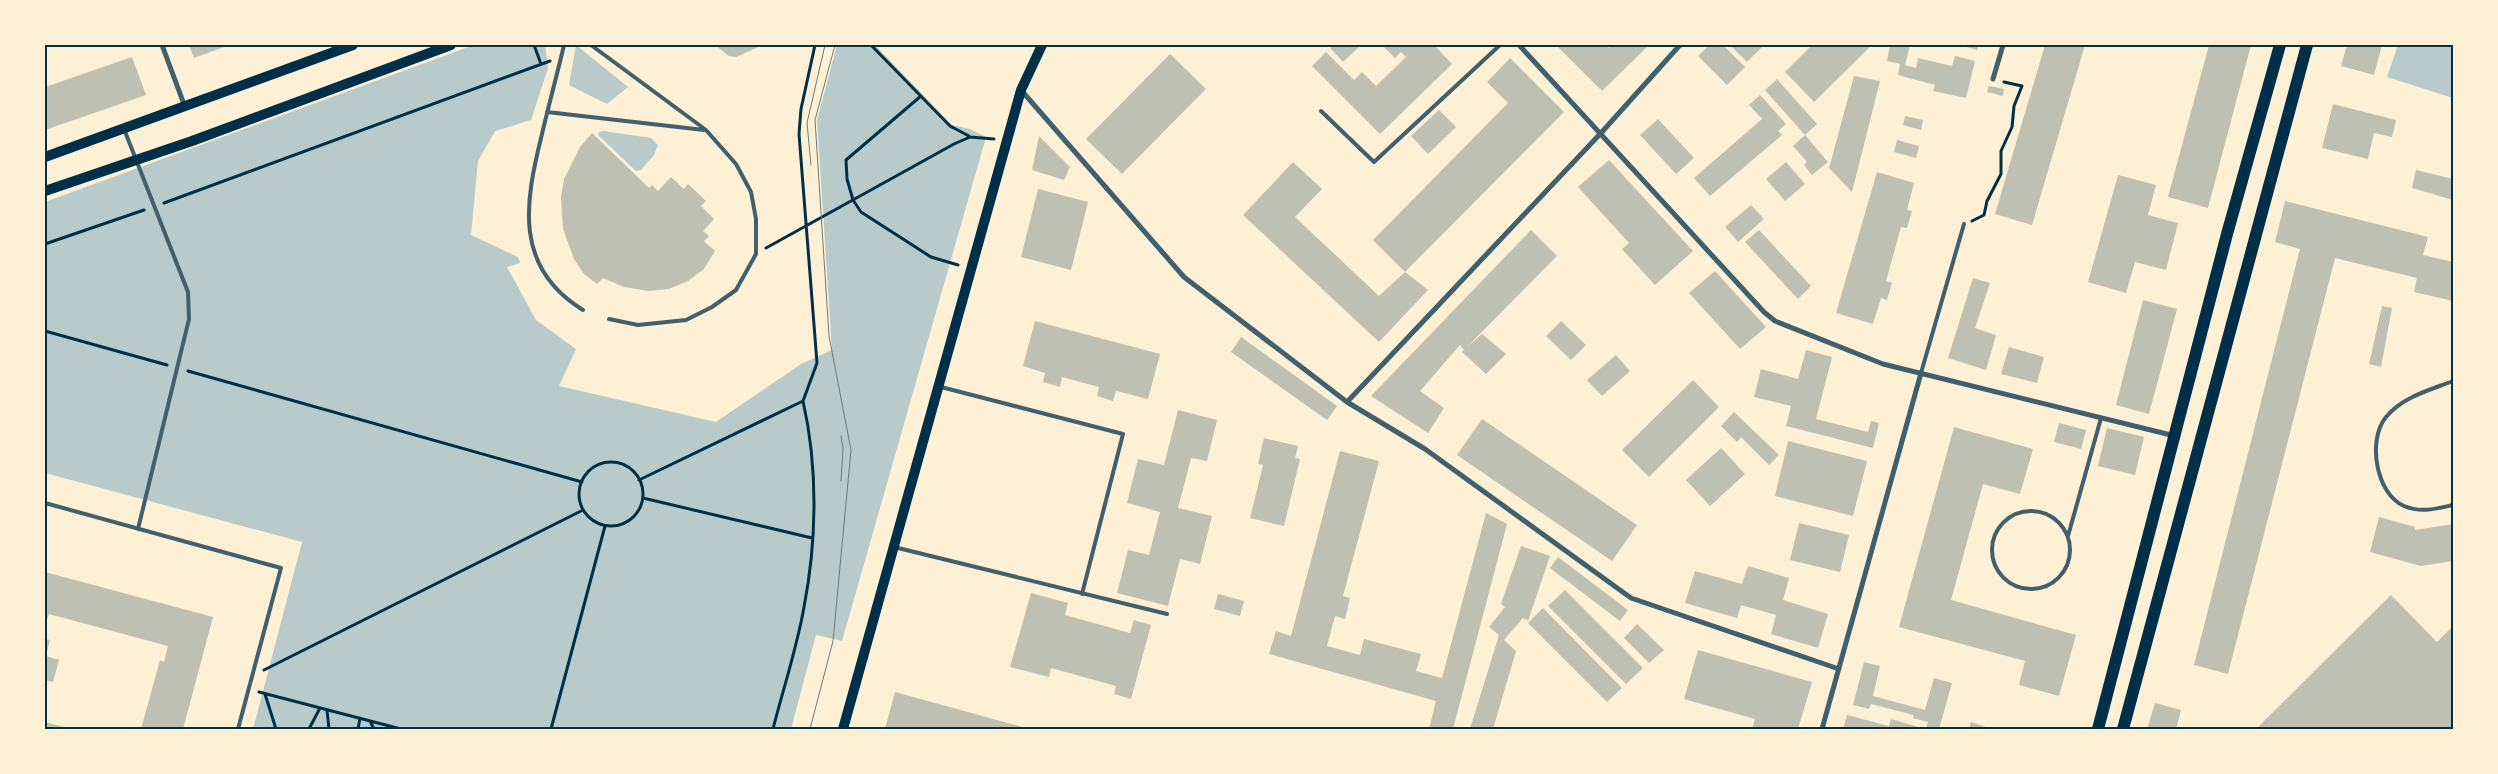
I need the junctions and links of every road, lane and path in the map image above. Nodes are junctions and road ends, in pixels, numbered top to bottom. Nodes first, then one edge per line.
1 (162, 45) edge
2 (353, 45) edge
3 (451, 45) edge
4 (534, 45) edge
5 (564, 45) edge
6 (591, 45) edge
7 (815, 45) edge
8 (872, 45) edge
9 (1042, 45) edge
10 (1500, 45) edge
11 (1519, 45) edge
12 (1680, 45) edge
13 (2002, 45) edge
14 (2280, 45) edge
15 (2307, 45) edge
16 (561, 57) junction
17 (541, 64) junction
18 (1993, 79) joint
19 (1021, 90) junction
20 (921, 96) junction
21 (184, 107) junction
22 (1321, 111) dead end
23 (547, 112) junction
24 (124, 129) junction
25 (706, 130) junction
26 (1601, 133) junction
27 (970, 136) junction
28 (1006, 143) junction
29 (45, 157) edge
30 (136, 159) junction
31 (45, 191) edge
32 (853, 200) junction
33 (156, 206) junction
34 (1964, 224) joint
35 (807, 226) junction
36 (45, 244) edge
37 (756, 254) junction
38 (971, 269) junction
39 (583, 310) dead end
40 (609, 319) dead end
41 (45, 331) edge
42 (178, 368) junction
43 (1921, 373) junction
44 (2453, 381) edge
45 (938, 386) junction
46 (802, 401) junction
47 (1347, 402) junction
48 (2101, 418) junction
49 (2175, 436) junction
50 (639, 480) junction
51 (582, 482) junction
52 (643, 498) junction
53 (45, 503) edge
54 (2453, 505) edge
55 (583, 510) junction
56 (605, 526) junction
57 (138, 529) junction
58 (2068, 536) junction
59 (812, 538) junction
60 (894, 548) junction
61 (1082, 594) junction
62 (1167, 614) dead end
63 (1839, 669) junction
64 (252, 676) junction
65 (248, 690) junction
66 (264, 694) junction
67 (320, 708) junction
68 (327, 710) junction
69 (360, 718) junction
70 (370, 721) junction
71 (238, 729) edge
72 (276, 729) edge
73 (309, 729) edge
74 (329, 729) edge
75 (358, 729) edge
76 (374, 729) edge
77 (401, 729) edge
78 (551, 729) edge
79 (773, 729) edge
80 (843, 729) edge
81 (1822, 729) edge
82 (2098, 729) edge
83 (2123, 729) edge

1 - 21 street
2 - 21 main road
3 - 30 main road
4 - 17 path
5 - 16 lane
6 - 25 lane
7 - 35 path
8 - 20 path
9 - 19 main road
10 - 22 lane
11 - 26 street
12 - 26 street
13 - 18 street
14 - 49 main road
15 - 83 main road
16 - 17 path
16 - 23 lane
17 - 33 path
18 - 34 path
19 - 28 main road
19 - 47 street
20 - 27 path
20 - 32 path
21 - 24 main road
23 - 25 lane
23 - 39 lane
24 - 29 main road
24 - 30 lane
25 - 37 lane
26 - 43 street
26 - 47 street
27 - 28 path
27 - 32 path
28 - 38 main road
30 - 31 main road
30 - 33 lane
32 - 35 path
32 - 38 path
33 - 36 path
33 - 42 lane
34 - 43 lane
35 - 37 path
35 - 46 path
37 - 40 lane
38 - 45 main road
41 - 42 path
42 - 51 path
42 - 57 lane
43 - 48 street
43 - 63 street
44 - 54 lane
45 - 60 main road
45 - 61 lane
46 - 50 path
46 - 59 path
47 - 63 street
48 - 49 street
48 - 58 lane
49 - 82 main road
50 - 51 path
50 - 52 path
51 - 55 path
52 - 56 path
52 - 59 path
53 - 57 lane
55 - 56 path
55 - 64 path
56 - 78 path
57 - 64 lane
58 - 58 lane
59 - 79 path
60 - 61 lane
60 - 80 main road
61 - 62 lane
63 - 81 street
64 - 65 lane
65 - 66 path
65 - 71 lane
66 - 67 path
66 - 72 path
67 - 68 path
67 - 73 path
68 - 69 path
68 - 74 path
69 - 70 path
69 - 75 path
70 - 76 path
70 - 77 path

